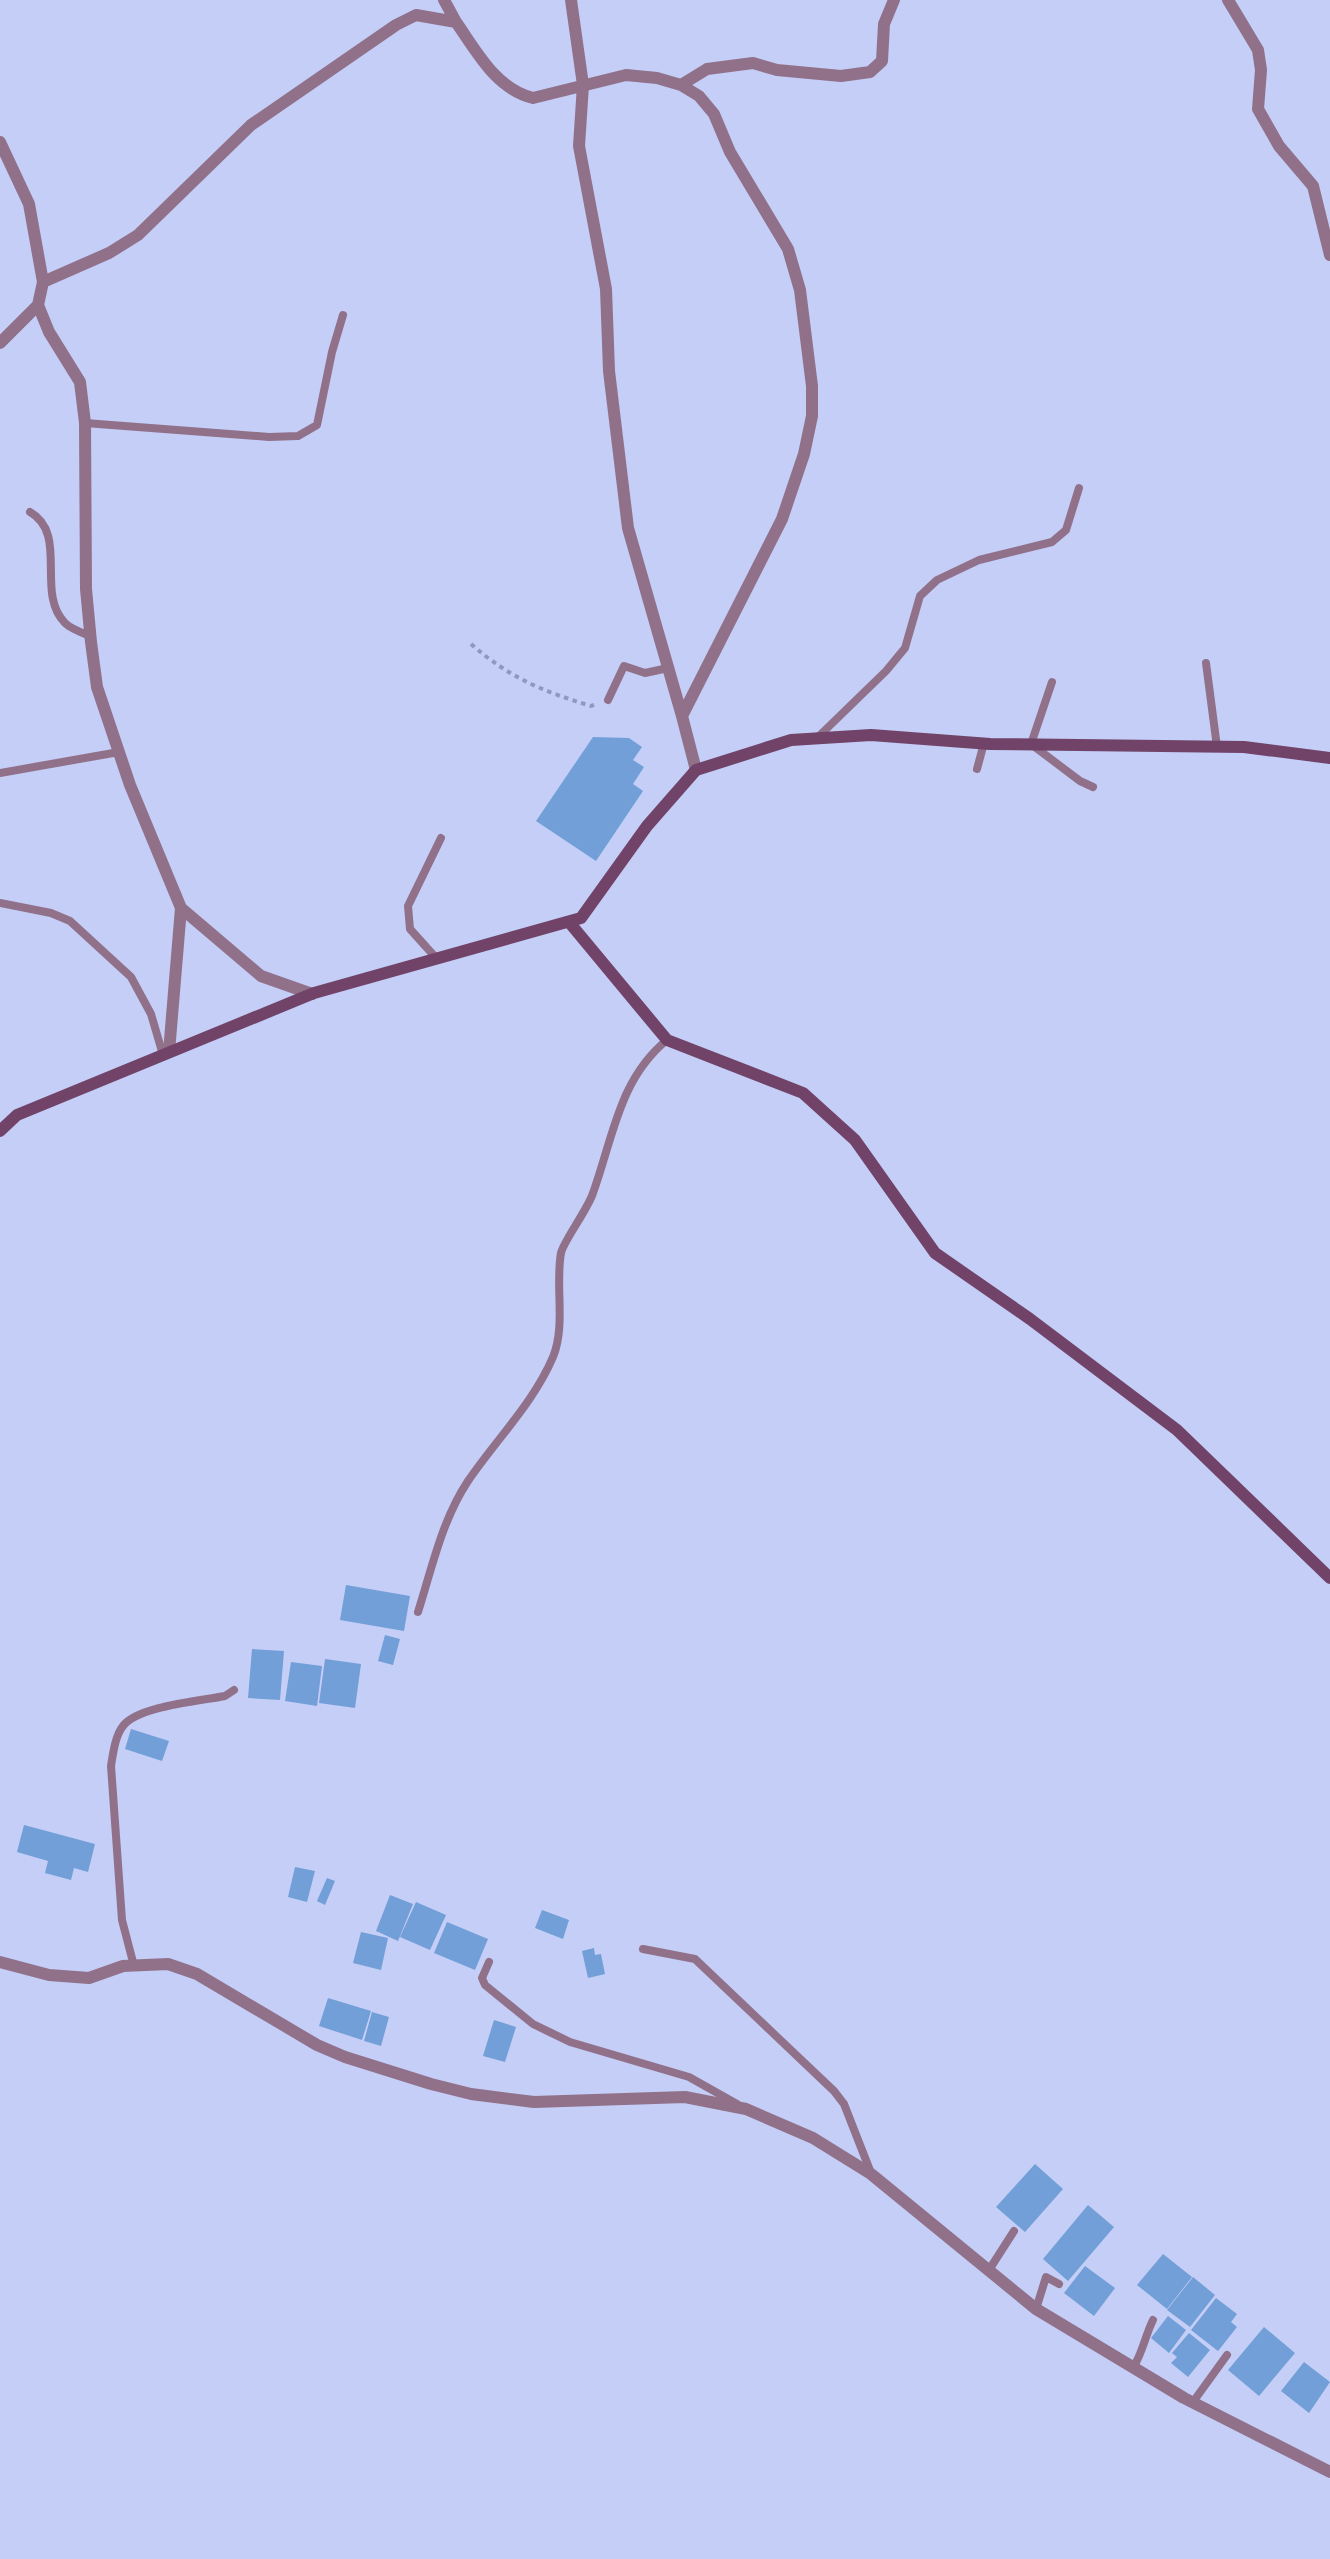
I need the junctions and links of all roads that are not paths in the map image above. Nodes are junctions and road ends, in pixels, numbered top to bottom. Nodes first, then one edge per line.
1 (444, 0) edge
2 (571, 0) edge
3 (894, 0) edge
4 (1228, 0) edge
5 (456, 22) junction
6 (584, 85) junction
7 (681, 85) junction
8 (0, 142) edge
9 (1330, 255) edge
10 (43, 282) junction
11 (38, 305) junction
12 (343, 315) dead end
13 (0, 344) edge
14 (85, 423) junction
15 (1079, 488) dead end
16 (30, 513) dead end
17 (90, 636) junction
18 (1206, 663) dead end
19 (668, 668) junction
20 (1052, 682) dead end
21 (608, 700) road end
22 (682, 716) junction
23 (817, 739) junction
24 (984, 743) junction
25 (1031, 744) junction
26 (1217, 747) junction
27 (119, 752) junction
28 (1330, 758) edge
29 (977, 769) dead end
30 (696, 770) junction
31 (0, 773) edge
32 (1094, 787) dead end
33 (441, 838) dead end
34 (0, 903) edge
35 (181, 908) junction
36 (569, 922) junction
37 (437, 959) junction
38 (312, 994) junction
39 (667, 1040) junction
40 (166, 1054) junction
41 (0, 1131) edge
42 (1330, 1578) edge
43 (418, 1612) dead end
44 (234, 1690) dead end
45 (643, 1949) dead end
46 (0, 1962) edge
47 (489, 1962) dead end
48 (135, 1966) junction
49 (746, 2109) junction
50 (871, 2174) junction
51 (1014, 2230) dead end
52 (989, 2271) junction
53 (1059, 2284) dead end
54 (1036, 2309) junction
55 (1153, 2320) dead end
56 (1227, 2355) dead end
57 (1133, 2368) junction
58 (1192, 2402) junction
59 (1330, 2472) edge

1 - 5 street
2 - 6 street
3 - 7 street
4 - 9 street
5 - 6 street
5 - 10 street
6 - 7 street
6 - 19 street
7 - 22 street
8 - 10 street
10 - 11 street
11 - 13 street
11 - 14 street
12 - 14 lane
14 - 17 street
15 - 23 lane
16 - 17 lane
17 - 27 street
18 - 26 lane
19 - 21 lane
19 - 22 street
20 - 25 lane
22 - 30 street
23 - 24 street
23 - 30 street
24 - 25 street
24 - 29 lane
25 - 26 street
25 - 32 lane
26 - 28 street
27 - 31 lane
27 - 35 street
30 - 36 street
33 - 37 lane
34 - 40 lane
35 - 38 street
35 - 40 street
36 - 37 street
36 - 39 street
37 - 38 street
38 - 40 street
39 - 42 street
39 - 43 lane
40 - 41 street
44 - 48 lane
45 - 50 lane
46 - 48 street
47 - 49 lane
48 - 49 street
49 - 50 street
50 - 52 street
51 - 52 lane
52 - 54 street
53 - 54 lane
54 - 57 street
55 - 57 lane
56 - 58 lane
57 - 58 street
58 - 59 street

